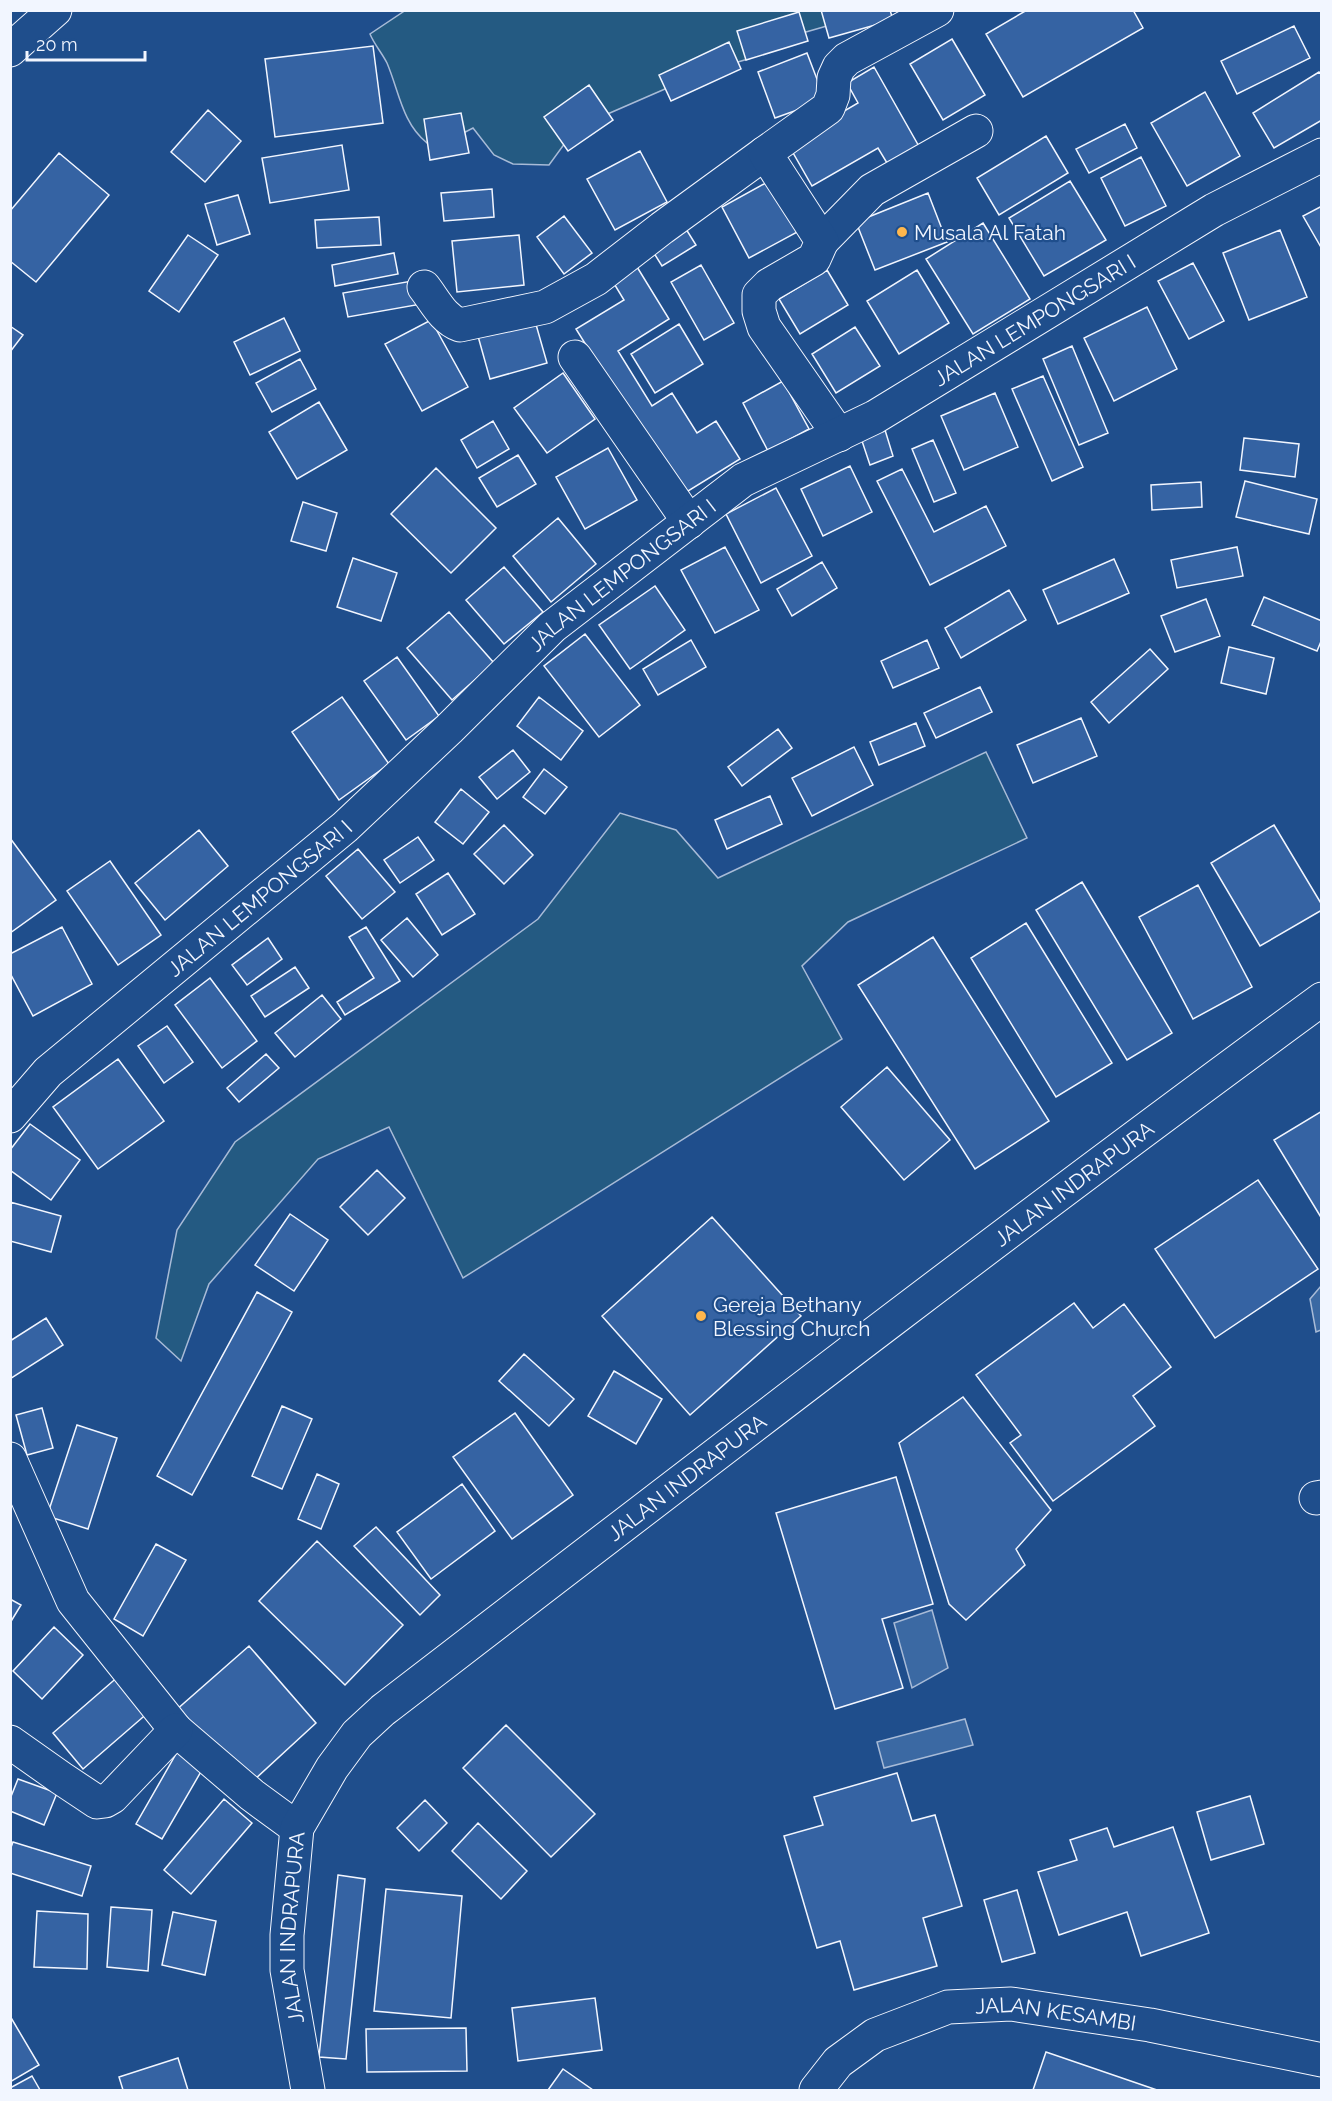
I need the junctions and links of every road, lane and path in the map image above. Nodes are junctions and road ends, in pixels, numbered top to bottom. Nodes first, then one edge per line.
1 (55, 10) edge
2 (938, 10) edge
3 (10, 50) edge
4 (976, 131) dead end
5 (765, 153) junction
6 (1322, 155) edge
7 (822, 241) junction
8 (424, 287) dead end
9 (575, 357) dead end
10 (839, 435) junction
11 (689, 522) junction
12 (1322, 999) edge
13 (10, 1116) edge
14 (10, 1459) edge
15 (177, 1730) junction
16 (10, 1742) edge
17 (297, 1828) junction
18 (1322, 2060) edge
19 (308, 2091) edge
20 (816, 2091) edge

1 - 3 street
2 - 5 street
4 - 7 street
5 - 7 street
5 - 8 street
6 - 10 street, JALAN LEMPONGSARI I
7 - 10 street
9 - 11 street
10 - 11 street, JALAN LEMPONGSARI I
11 - 13 street, JALAN LEMPONGSARI I
12 - 17 street, JALAN INDRAPURA
14 - 15 street
15 - 16 street
15 - 17 street
17 - 19 street, JALAN INDRAPURA
18 - 20 street, JALAN KESAMBI

